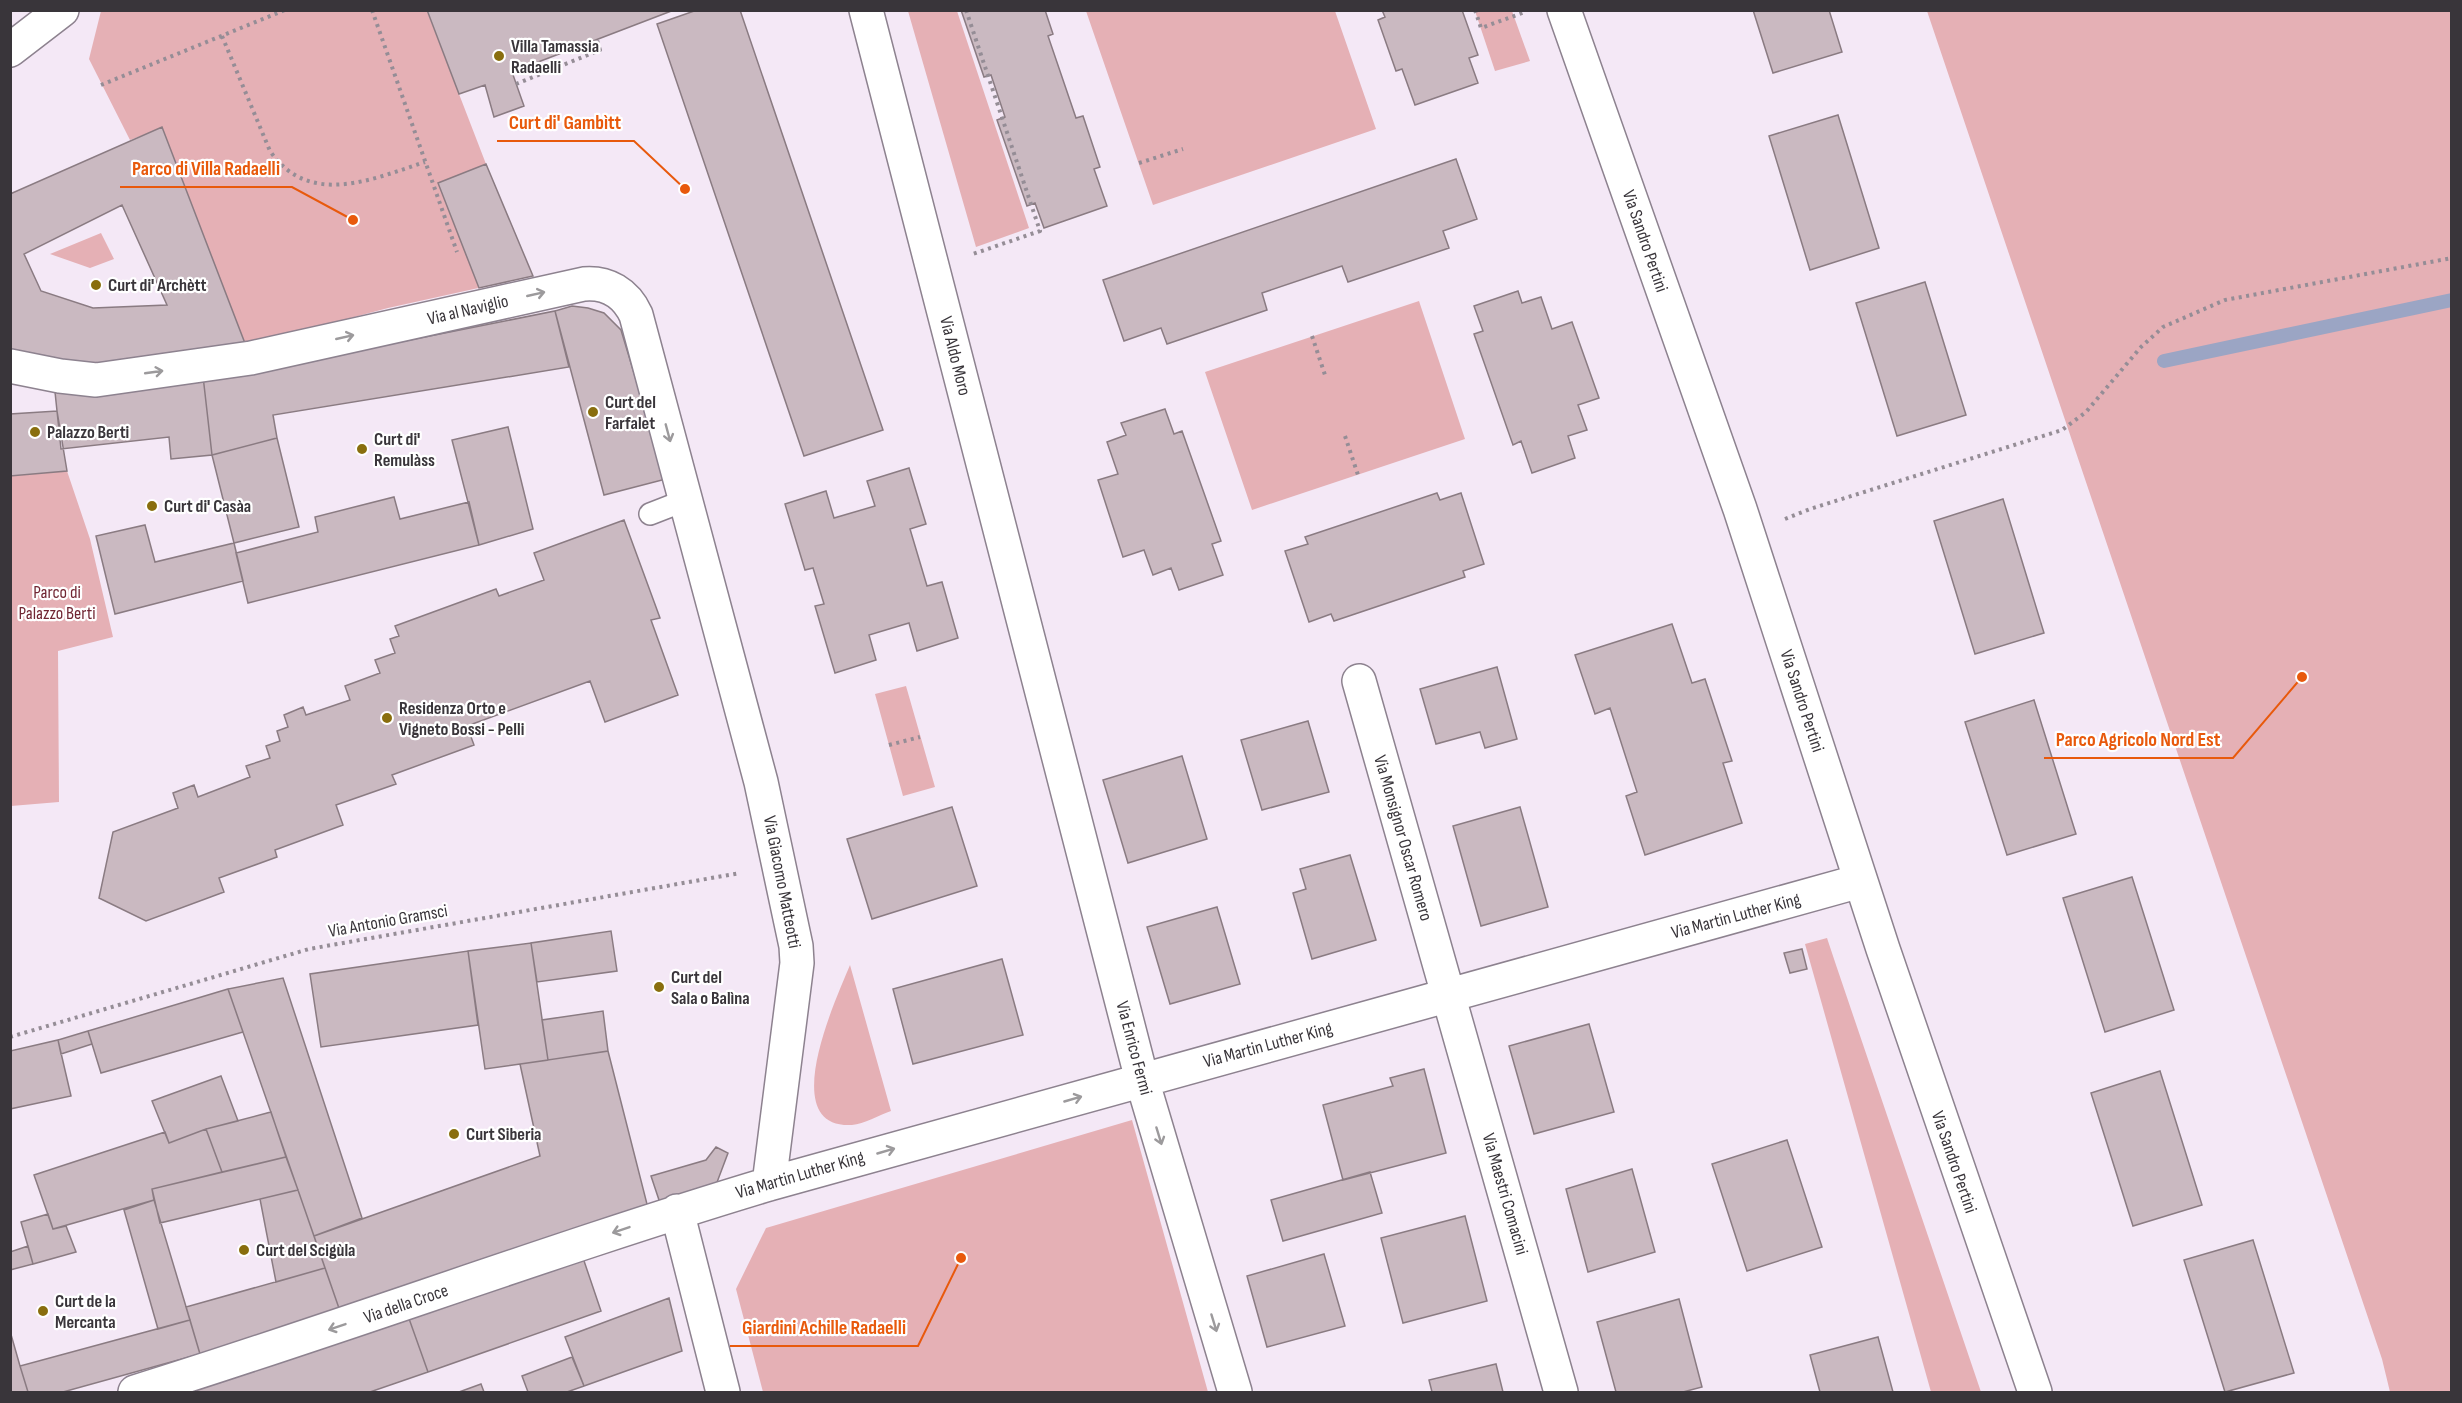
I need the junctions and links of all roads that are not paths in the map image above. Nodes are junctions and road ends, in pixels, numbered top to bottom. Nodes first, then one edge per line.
1 (62, 10) edge
2 (866, 10) edge
3 (1564, 10) edge
4 (10, 50) edge
5 (10, 366) edge
6 (686, 500) junction
7 (651, 514) dead end
8 (709, 587) joint
9 (1359, 681) dead end
10 (1044, 702) joint
11 (1860, 881) junction
12 (1448, 995) junction
13 (1142, 1080) junction
14 (768, 1184) junction
15 (676, 1211) junction
16 (135, 1392) edge
17 (723, 1392) edge
18 (1235, 1392) edge
19 (1561, 1392) edge
20 (2035, 1392) edge

1 - 4 street
2 - 10 street, Via Aldo Moro
3 - 11 street, Via Sandro Pertini
5 -> 6 street, Via al Naviglio
6 - 7 lane
6 - 8 street, Via al Naviglio
8 - 14 street, Via Giacomo Matteotti
9 - 12 street, Via Monsignor Oscar Romero
10 - 13 street, Via Enrico Fermi
11 - 12 street, Via Martin Luther King
11 - 20 street, Via Sandro Pertini
12 - 13 street, Via Martin Luther King
12 - 19 street, Via Maestri Comacini
14 -> 13 street, Via Martin Luther King
13 -> 18 street, Via Enrico Fermi
14 - 15 street, Via Martin Luther King
15 -> 16 street, Via della Croce
15 - 17 street

